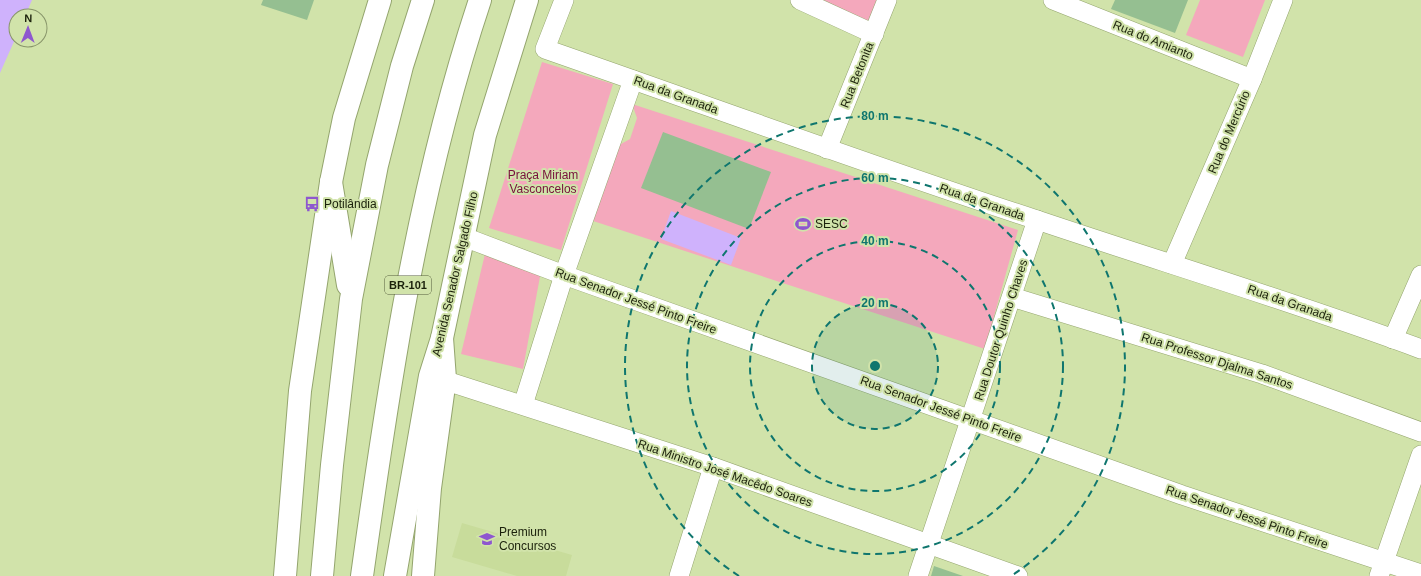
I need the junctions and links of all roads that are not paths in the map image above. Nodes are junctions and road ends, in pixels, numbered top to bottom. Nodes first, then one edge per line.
1 (380, 0) edge
2 (423, 0) edge
3 (480, 0) edge
4 (527, 0) edge
5 (564, 0) edge
6 (800, 0) edge
7 (887, 0) edge
8 (1053, 0) edge
9 (1283, 0) edge
10 (874, 34) junction
11 (1252, 79) junction
12 (633, 80) junction
13 (827, 149) junction
14 (331, 182) junction
15 (1037, 220) junction
16 (464, 237) junction
17 (1172, 264) junction
18 (564, 275) junction
19 (1421, 275) edge
20 (1012, 297) junction
21 (351, 299) junction
22 (1393, 339) junction
23 (1421, 349) edge
24 (438, 377) junction
25 (522, 405) junction
26 (972, 420) junction
27 (1421, 432) edge
28 (1421, 455) edge
29 (713, 467) junction
30 (928, 545) junction
31 (1381, 569) edge
32 (1421, 574) edge
33 (285, 576) edge
34 (322, 576) edge
35 (362, 576) edge
36 (395, 576) edge
37 (423, 576) edge
38 (678, 576) edge
39 (918, 576) edge
40 (1018, 576) edge

1 - 14 main road
2 - 21 main road
3 - 35 main road, BR-101
4 - 16 main road, Avenida Senador Salgado Filho
5 - 12 street, Rua da Granada
6 - 10 street
7 - 10 street, Rua Betonita
8 - 11 street, Rua do Amianto
9 - 11 street, Rua do Mercúrio
10 - 13 street, Rua Betonita
11 - 17 street, Rua do Mercúrio
12 - 13 street, Rua da Granada
12 - 18 street
13 - 15 street, Rua da Granada
14 - 21 main road
14 - 33 main road
15 - 17 street, Rua da Granada
15 - 20 street, Rua Doutor Quinho Chaves
16 - 18 street, Rua Senador Jessé Pinto Freire
16 - 24 main road, Avenida Senador Salgado Filho
17 - 22 street, Rua da Granada
18 - 25 street
18 - 26 street, Rua Senador Jessé Pinto Freire
19 - 22 street
20 - 26 street, Rua Doutor Quinho Chaves
20 - 27 street, Rua Professor Djalma Santos
21 - 34 main road
22 - 23 street, Rua da Granada
24 - 25 street, Rua Ministro José Macêdo Soares
24 - 36 main road, Avenida Senador Salgado Filho
24 - 37 main road
25 - 29 street, Rua Ministro José Macêdo Soares
26 - 30 street, Rua Doutor Quinho Chaves
26 - 31 street, Rua Senador Jessé Pinto Freire
28 - 31 street
29 - 30 street, Rua Ministro José Macêdo Soares
29 - 38 street
30 - 39 street, Rua Doutor Quinho Chaves
30 - 40 street, Rua Ministro José Macêdo Soares
31 - 32 street, Rua Senador Jessé Pinto Freire

